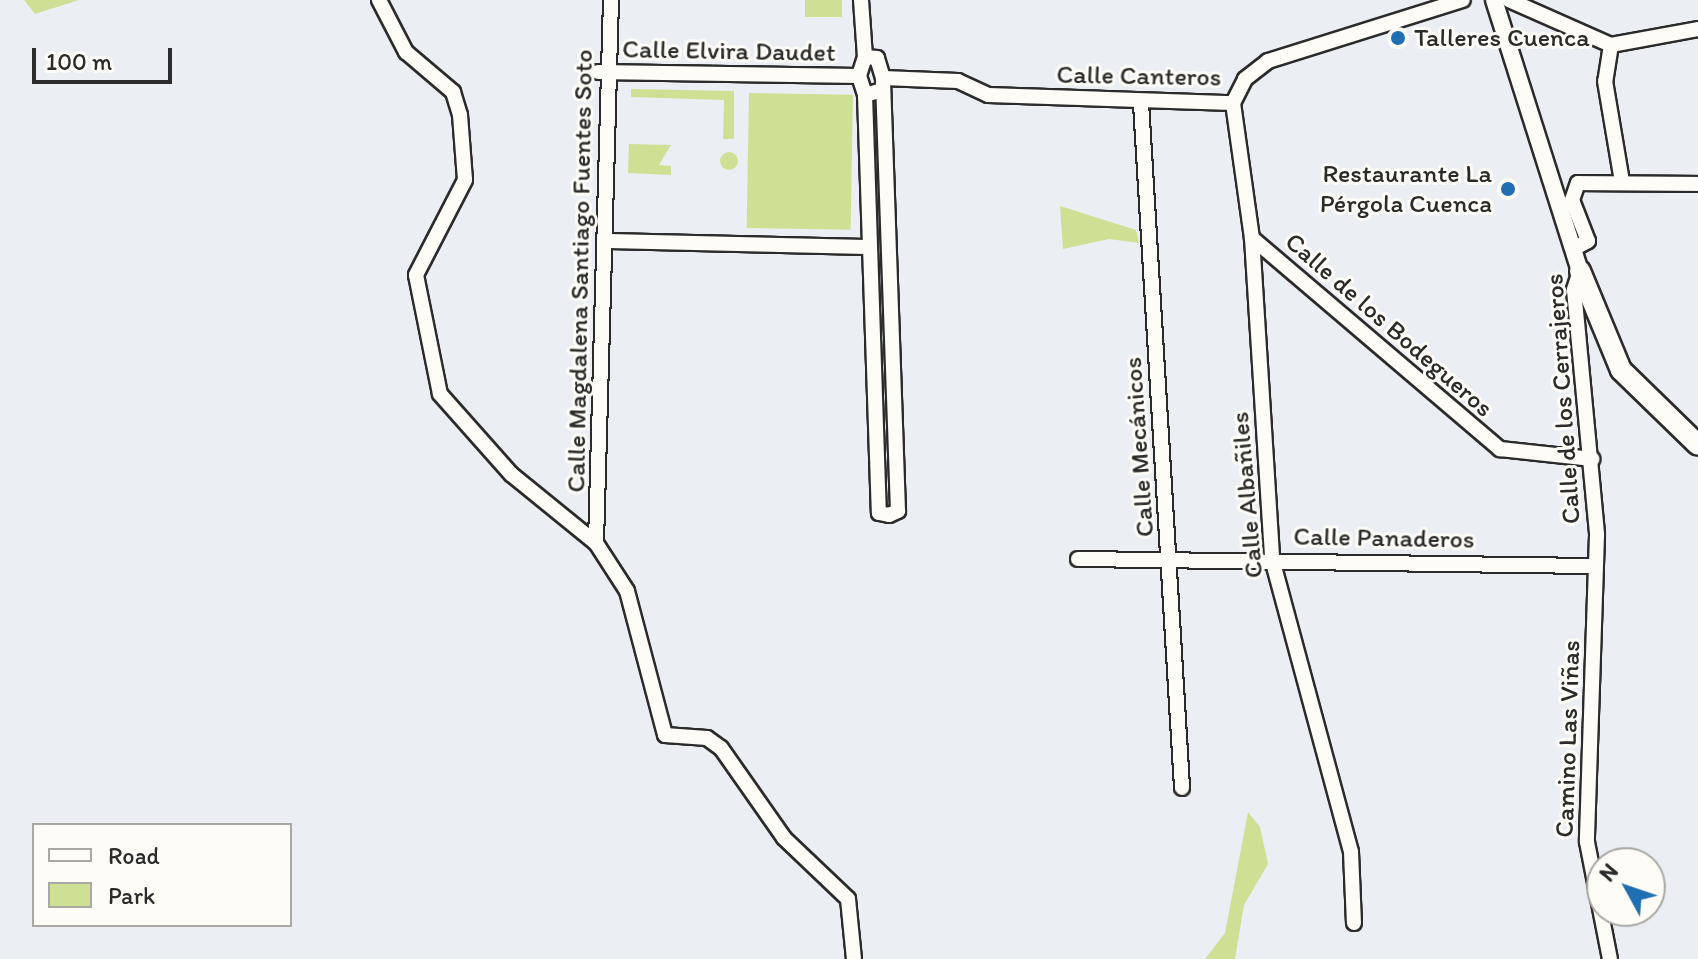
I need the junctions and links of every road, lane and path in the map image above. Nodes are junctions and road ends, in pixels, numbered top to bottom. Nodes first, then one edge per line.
1 (379, 0) edge
2 (611, 0) edge
3 (861, 0) edge
4 (1463, 0) edge
5 (1494, 0) edge
6 (1509, 0) edge
7 (1698, 29) edge
8 (1611, 45) junction
9 (865, 57) junction
10 (604, 72) junction
11 (859, 76) junction
12 (883, 84) junction
13 (865, 95) junction
14 (1141, 103) junction
15 (1233, 103) junction
16 (1622, 181) junction
17 (1698, 184) edge
18 (1252, 238) junction
19 (605, 241) junction
20 (870, 247) junction
21 (1573, 249) junction
22 (1580, 271) junction
23 (1698, 445) edge
24 (1592, 459) junction
25 (596, 543) junction
26 (1170, 558) junction
27 (1078, 559) dead end
28 (1272, 559) junction
29 (1594, 566) junction
30 (1182, 788) dead end
31 (1354, 923) dead end
32 (854, 959) edge
33 (1610, 959) edge

1 - 25 street
2 - 10 street, Calle Magdalena Santiago Fuentes Soto
3 - 9 street
4 - 15 street, Calle Canteros
5 - 21 main road, Calle de los Cerrajeros
6 - 8 street
7 - 8 street
8 - 16 street
9 - 11 street
9 - 12 street
10 - 11 street, Calle Elvira Daudet
10 - 19 street, Calle Magdalena Santiago Fuentes Soto
11 - 13 street
12 - 13 street, Calle Canteros
12 - 14 street, Calle Canteros
12 - 20 street
13 - 20 street
14 - 15 street, Calle Canteros
14 - 26 street, Calle Mecánicos
15 - 18 street, Calle Albañiles
16 - 17 street
16 - 21 street
18 - 24 street, Calle de los Bodegueros
18 - 28 street, Calle Albañiles
19 - 20 street
19 - 25 street, Calle Magdalena Santiago Fuentes Soto
21 - 22 main road, Calle de los Cerrajeros
22 - 23 highway
22 - 24 street, Calle de los Cerrajeros
24 - 29 street, Calle de los Cerrajeros
25 - 32 street
26 - 27 street, Calle Panaderos
26 - 28 street, Calle Panaderos
26 - 30 street, Calle Mecánicos
28 - 29 street, Calle Panaderos
28 - 31 street, Calle Albañiles
29 - 33 street, Camino Las Viñas

